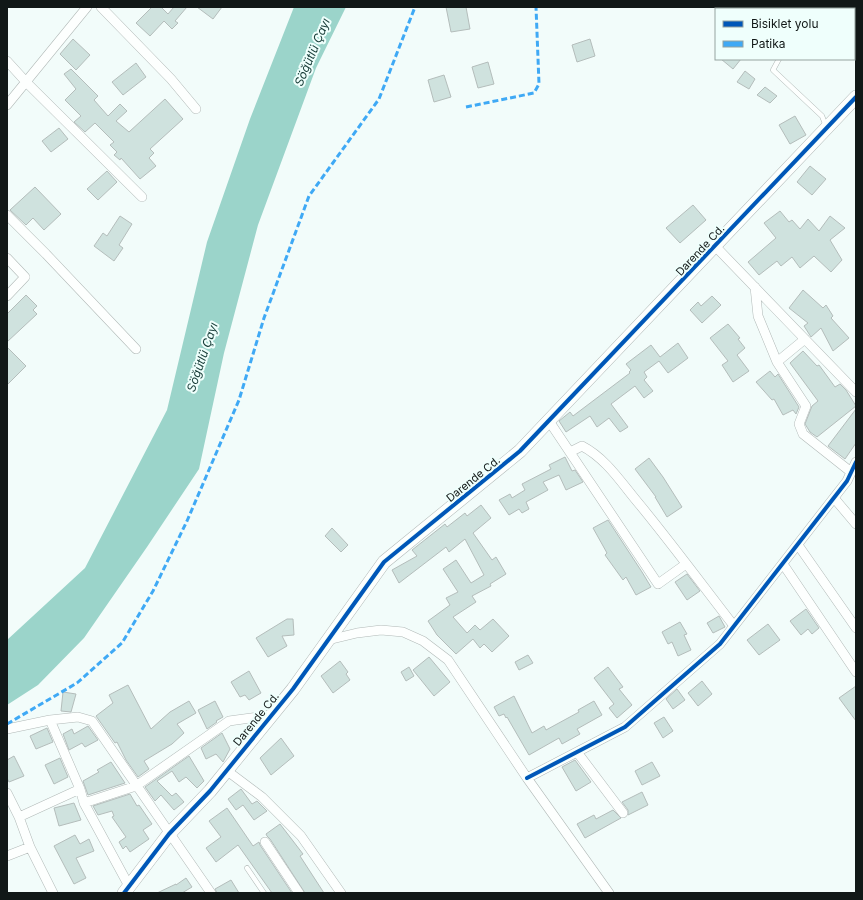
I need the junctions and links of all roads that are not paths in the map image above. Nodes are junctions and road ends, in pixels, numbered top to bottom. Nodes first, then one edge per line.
1 (87, 7) edge
2 (101, 7) edge
3 (778, 60) edge
4 (7, 61) edge
5 (27, 82) junction
6 (856, 97) edge
7 (7, 105) edge
8 (196, 109) dead end
9 (827, 128) junction
10 (142, 197) dead end
11 (7, 214) edge
12 (715, 246) junction
13 (7, 258) edge
14 (755, 287) junction
15 (7, 296) edge
16 (804, 339) junction
17 (136, 349) dead end
18 (777, 362) junction
19 (856, 392) edge
20 (549, 421) junction
21 (570, 452) junction
22 (856, 462) edge
23 (851, 472) junction
24 (834, 498) junction
25 (856, 524) edge
26 (798, 545) junction
27 (686, 564) junction
28 (782, 564) junction
29 (734, 626) junction
30 (856, 628) edge
31 (328, 640) junction
32 (856, 672) edge
33 (272, 715) junction
34 (50, 720) junction
35 (7, 729) edge
36 (577, 752) junction
37 (226, 770) junction
38 (527, 778) junction
39 (136, 786) junction
40 (80, 789) junction
41 (7, 793) edge
42 (84, 803) junction
43 (623, 813) dead end
44 (19, 817) junction
45 (169, 834) junction
46 (265, 842) dead end
47 (30, 846) junction
48 (7, 856) edge
49 (247, 868) dead end
50 (127, 890) edge
51 (53, 893) edge
52 (211, 893) edge
53 (264, 893) edge
54 (299, 893) edge
55 (341, 893) edge
56 (609, 893) edge

1 - 5 street
2 - 8 street
3 - 9 lane
4 - 5 street
5 - 7 street
5 - 10 street
6 - 9 street, Darende Cd.
9 - 12 street, Darende Cd.
11 - 17 street
12 - 14 street
12 - 20 street, Darende Cd.
13 - 15 street
14 - 16 street
14 - 18 street
16 - 18 street
16 - 19 street
18 - 23 street
20 - 21 street
20 - 31 street, Darende Cd.
21 - 27 street
21 - 27 street
22 - 23 street
23 - 24 street
24 - 25 street
24 - 26 street
26 - 28 street
26 - 30 street
27 - 29 street
28 - 29 street
28 - 32 street
29 - 36 street
31 - 33 street, Darende Cd.
31 - 38 street
33 - 37 street, Darende Cd.
33 - 39 street
34 - 35 street
34 - 39 street
34 - 40 street
36 - 38 street
36 - 43 street
37 - 45 street, Darende Cd.
37 - 55 street
38 - 56 street
39 - 42 street
39 - 45 street
40 - 42 street
40 - 44 street
41 - 44 street
42 - 50 street
44 - 47 street
45 - 50 street, Darende Cd.
45 - 52 street
46 - 54 street
47 - 48 street
47 - 51 street
49 - 53 lane

